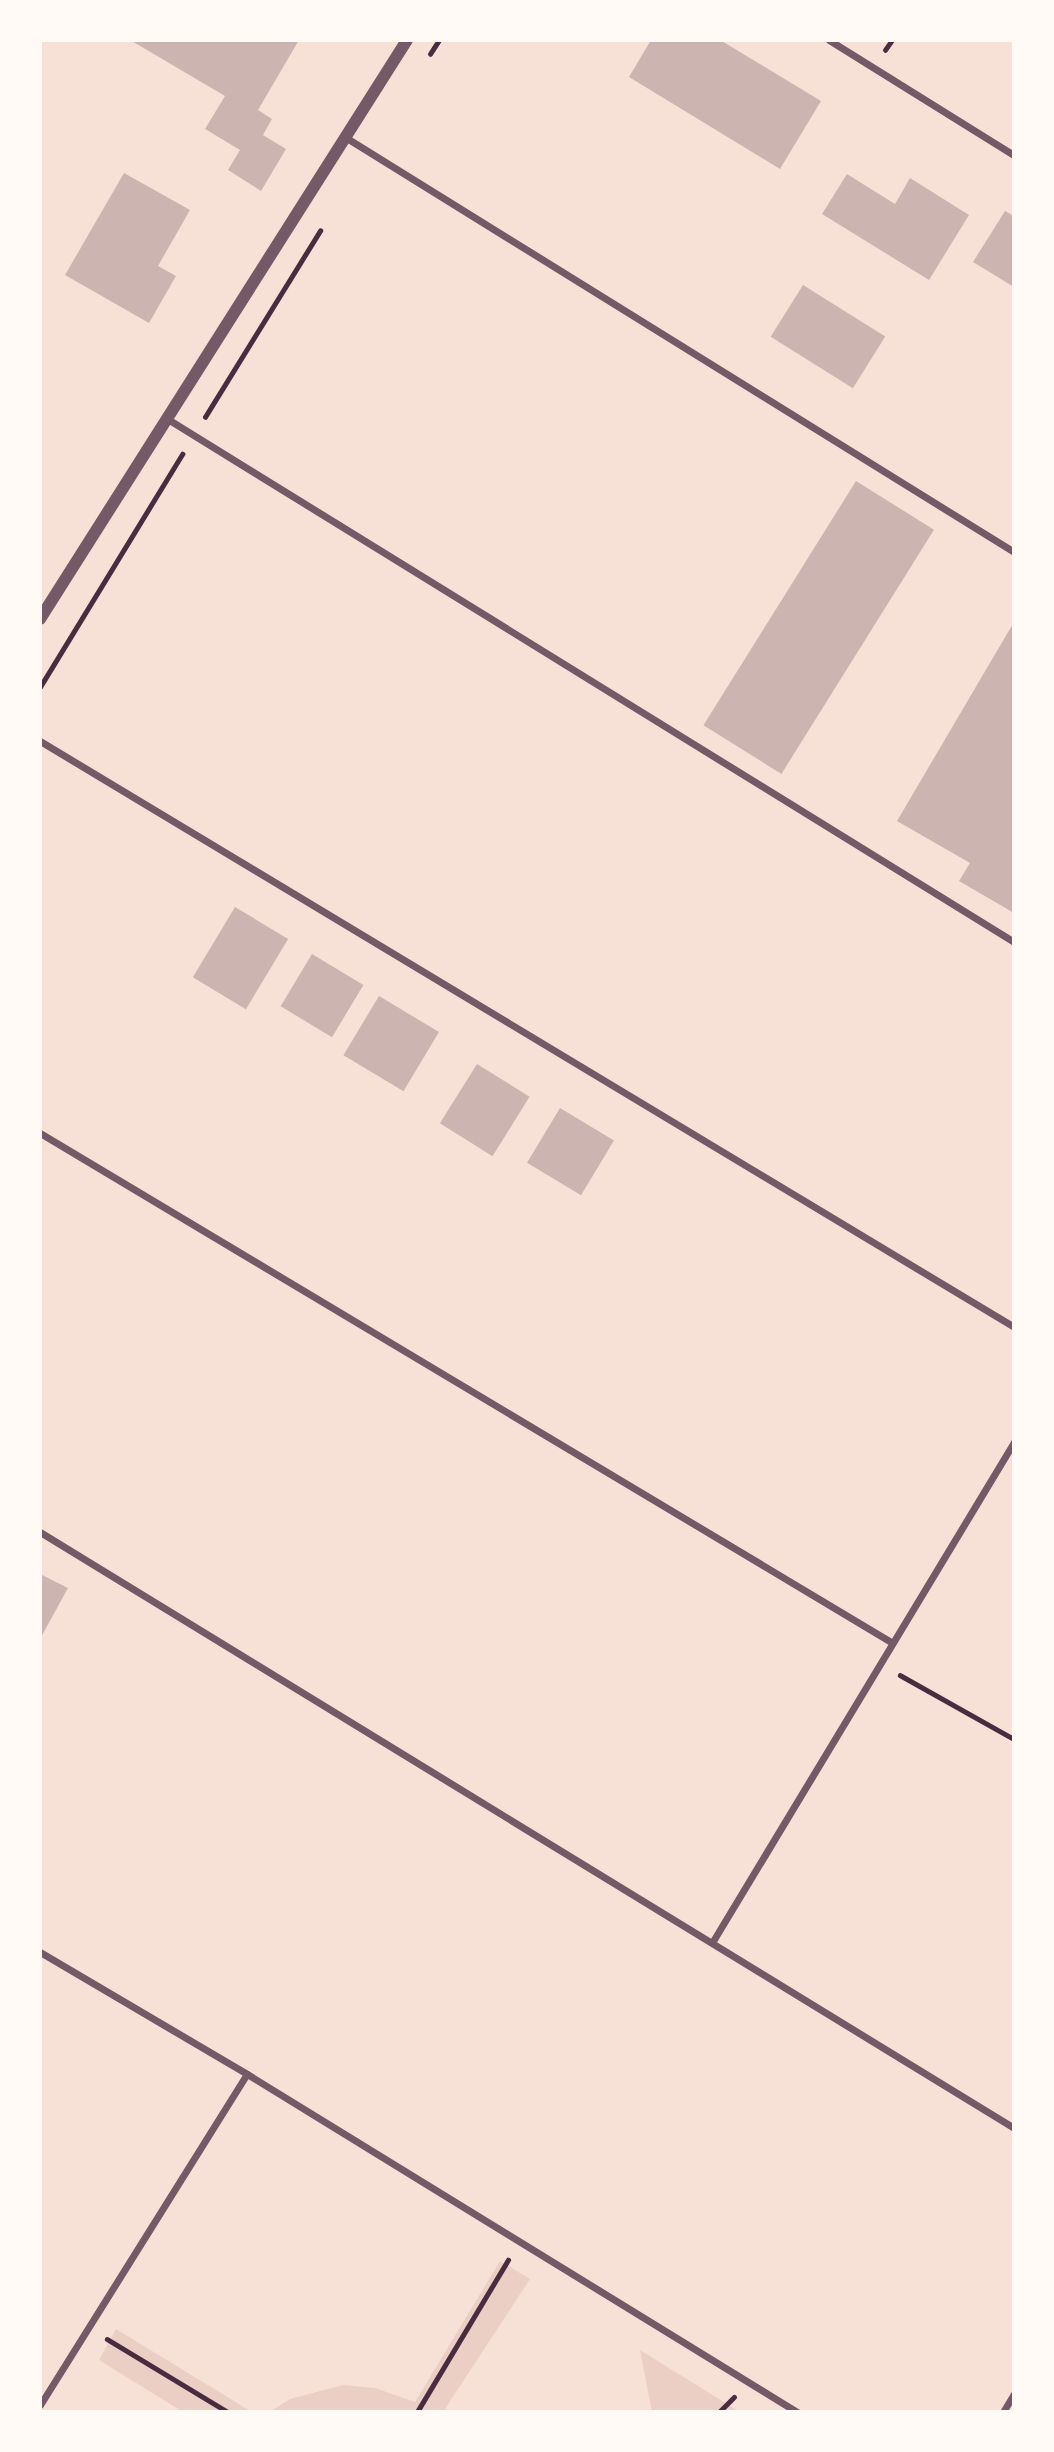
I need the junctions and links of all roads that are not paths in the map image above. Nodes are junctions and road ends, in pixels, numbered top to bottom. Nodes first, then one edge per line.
1 (407, 40) edge
2 (829, 40) edge
3 (344, 137) junction
4 (1014, 155) edge
5 (166, 418) junction
6 (1014, 552) edge
7 (40, 619) edge
8 (40, 741) edge
9 (1014, 942) edge
10 (40, 1133) edge
11 (1014, 1327) edge
12 (1014, 1442) edge
13 (40, 1532) edge
14 (891, 1642) junction
15 (713, 1941) junction
16 (40, 1952) edge
17 (247, 2074) junction
18 (1014, 2128) edge
19 (1014, 2394) edge
20 (40, 2405) edge
21 (797, 2412) edge
22 (1003, 2412) edge

1 - 3 street
2 - 4 street
3 - 5 street
3 - 6 street
5 - 7 street
5 - 9 street
8 - 11 street
10 - 14 street
12 - 14 street
13 - 15 street
14 - 15 street
15 - 18 street
16 - 17 street
17 - 20 street
17 - 21 street
19 - 22 street

